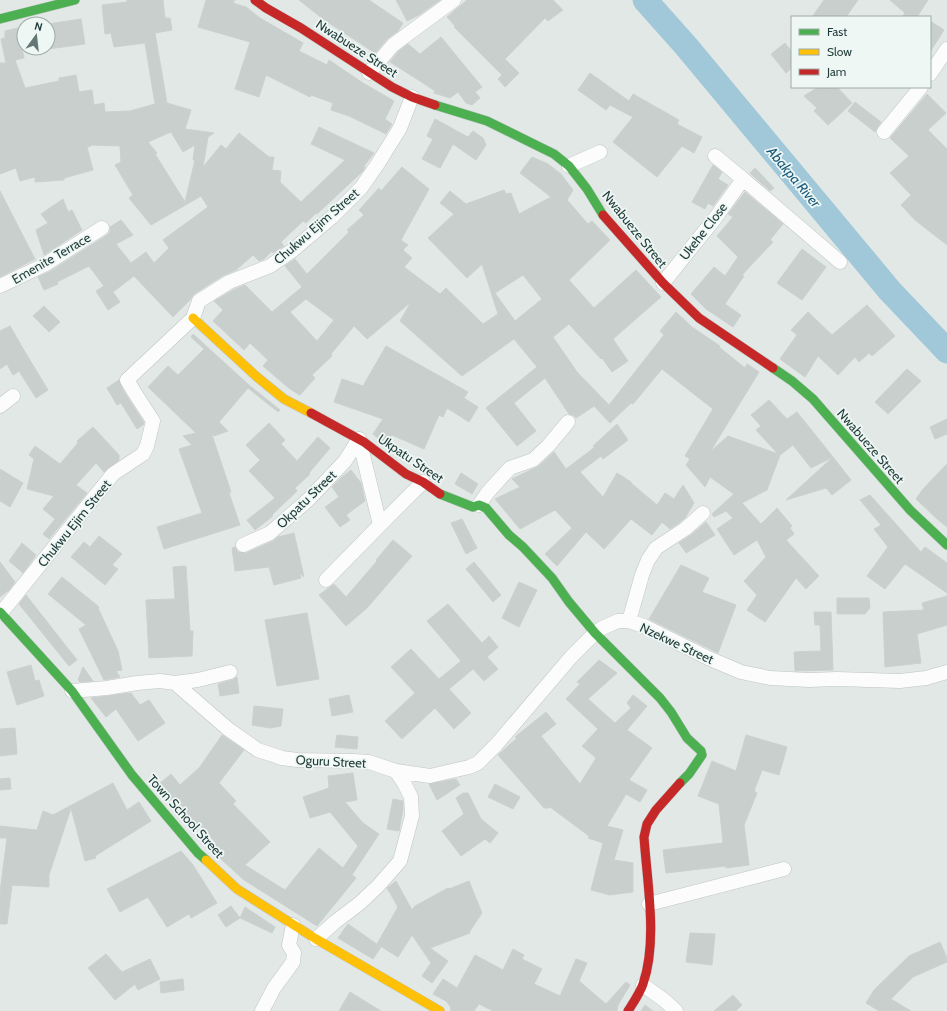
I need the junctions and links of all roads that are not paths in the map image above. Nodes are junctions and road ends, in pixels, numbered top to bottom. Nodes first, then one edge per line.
1 (75, 0) edge
2 (255, 0) edge
3 (454, 0) edge
4 (0, 19) edge
5 (947, 49) edge
6 (369, 73) junction
7 (931, 73) edge
8 (920, 88) edge
9 (412, 96) junction
10 (884, 132) dead end
11 (600, 152) dead end
12 (715, 156) dead end
13 (569, 166) junction
14 (743, 179) junction
15 (102, 228) dead end
16 (840, 262) dead end
17 (663, 283) junction
18 (0, 286) edge
19 (193, 318) junction
20 (13, 396) dead end
21 (0, 406) edge
22 (568, 422) dead end
23 (359, 439) junction
24 (423, 482) junction
25 (479, 505) junction
26 (702, 513) dead end
27 (380, 525) junction
28 (243, 545) dead end
29 (947, 546) edge
30 (326, 580) dead end
31 (1, 612) edge
32 (629, 621) junction
33 (595, 633) junction
34 (230, 672) dead end
35 (947, 672) edge
36 (175, 683) junction
37 (72, 691) junction
38 (396, 771) junction
39 (784, 869) dead end
40 (649, 904) junction
41 (293, 925) junction
42 (316, 939) junction
43 (643, 985) junction
44 (262, 1011) edge
45 (440, 1011) edge
46 (628, 1011) edge
47 (676, 1011) edge

1 - 4 street
2 - 6 street, Nwabueze Street
3 - 6 street
5 - 7 street
6 - 9 street, Nwabueze Street
8 - 10 street
9 - 13 street, Nwabueze Street
9 - 19 street, Chukwu Ejim Street
11 - 13 street
12 - 14 street
13 - 17 street, Nwabueze Street
14 - 16 street
14 - 17 street, Ukehe Close
15 - 18 street, Emenite Terrace
17 - 29 street, Nwabueze Street
19 - 23 street, Ukpatu Street
19 - 31 street, Chukwu Ejim Street
20 - 21 street
22 - 25 street
23 - 24 street, Ukpatu Street
23 - 27 street
23 - 28 street, Okpatu Street
24 - 25 street, Ukpatu Street
24 - 27 street
25 - 33 street
26 - 32 street
27 - 30 street
31 - 37 street, Town School Street
32 - 33 street, Nzekwe Street
32 - 35 street, Nzekwe Street
33 - 38 street, Nzekwe Street
33 - 40 street
34 - 36 street
36 - 37 street
36 - 38 street, Oguru Street
37 - 41 street, Town School Street
38 - 42 street
39 - 40 street
40 - 43 street
41 - 42 street, Town School Street
41 - 44 street
42 - 45 street, Town School Street
43 - 46 street
43 - 47 street

